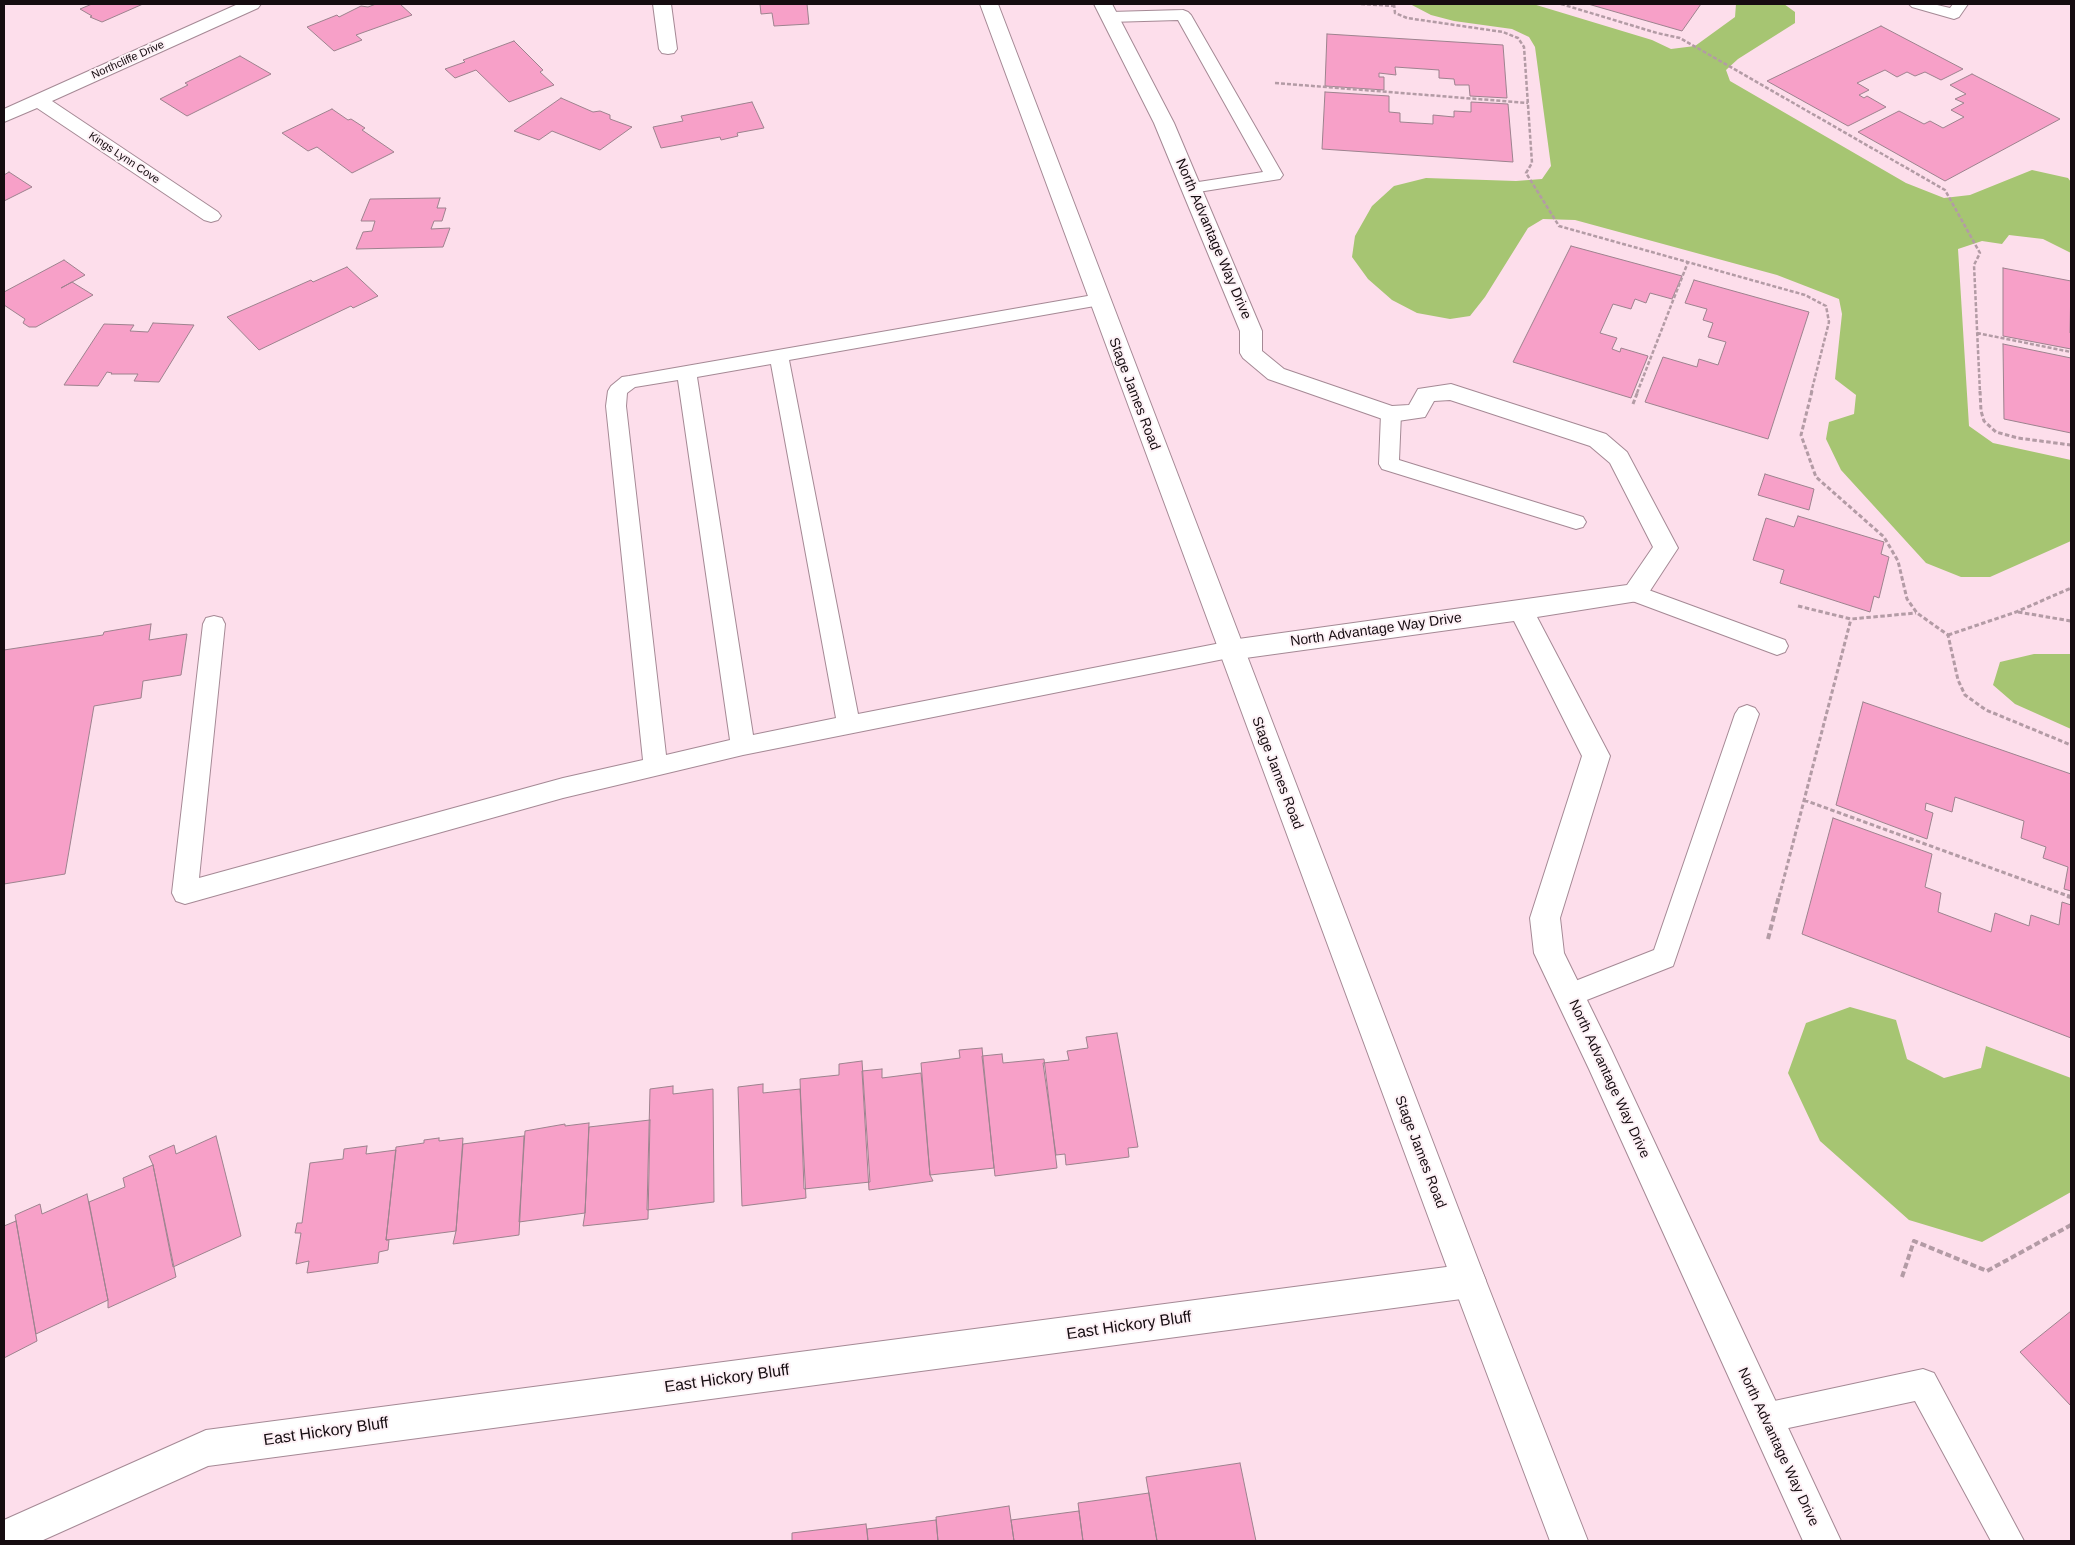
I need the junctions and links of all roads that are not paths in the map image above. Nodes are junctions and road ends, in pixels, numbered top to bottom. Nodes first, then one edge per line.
1 (252, 4) edge
2 (662, 4) edge
3 (989, 4) edge
4 (1917, 4) edge
5 (1960, 4) edge
6 (1107, 10) edge
7 (668, 49) dead end
8 (38, 100) junction
9 (4, 116) edge
10 (1192, 188) junction
11 (211, 216) dead end
12 (1099, 300) junction
13 (778, 356) junction
14 (687, 372) junction
15 (1390, 414) junction
16 (1576, 522) dead end
17 (1634, 592) junction
18 (1521, 610) junction
19 (214, 624) dead end
20 (1777, 646) dead end
21 (1231, 650) junction
22 (1747, 714) dead end
23 (849, 725) junction
24 (743, 746) junction
25 (655, 766) junction
26 (1569, 995) junction
27 (1469, 1281) junction
28 (1765, 1418) junction
29 (4, 1539) edge
30 (1569, 1541) edge
31 (1822, 1541) edge
32 (2008, 1541) edge

1 - 8 street, Northcliffe Drive
2 - 7 street
3 - 12 street, Stage James Road
4 - 5 lane
6 - 10 street, North Advantage Way Drive
6 - 10 lane
8 - 9 street, Northcliffe Drive
8 - 11 street, Kings Lynn Cove
10 - 15 street, North Advantage Way Drive
12 - 13 lane
12 - 21 street, Stage James Road
13 - 14 lane
13 - 23 lane
14 - 24 lane
14 - 25 lane
15 - 16 lane
15 - 17 street, North Advantage Way Drive
17 - 18 street, North Advantage Way Drive
17 - 20 lane
18 - 21 street, North Advantage Way Drive
18 - 26 street, North Advantage Way Drive
19 - 25 lane
21 - 23 lane
21 - 27 street, Stage James Road
22 - 26 lane
23 - 24 lane
24 - 25 lane
26 - 28 street, North Advantage Way Drive
27 - 29 street, East Hickory Bluff
27 - 30 street, Stage James Road
28 - 31 street, North Advantage Way Drive
28 - 32 lane

